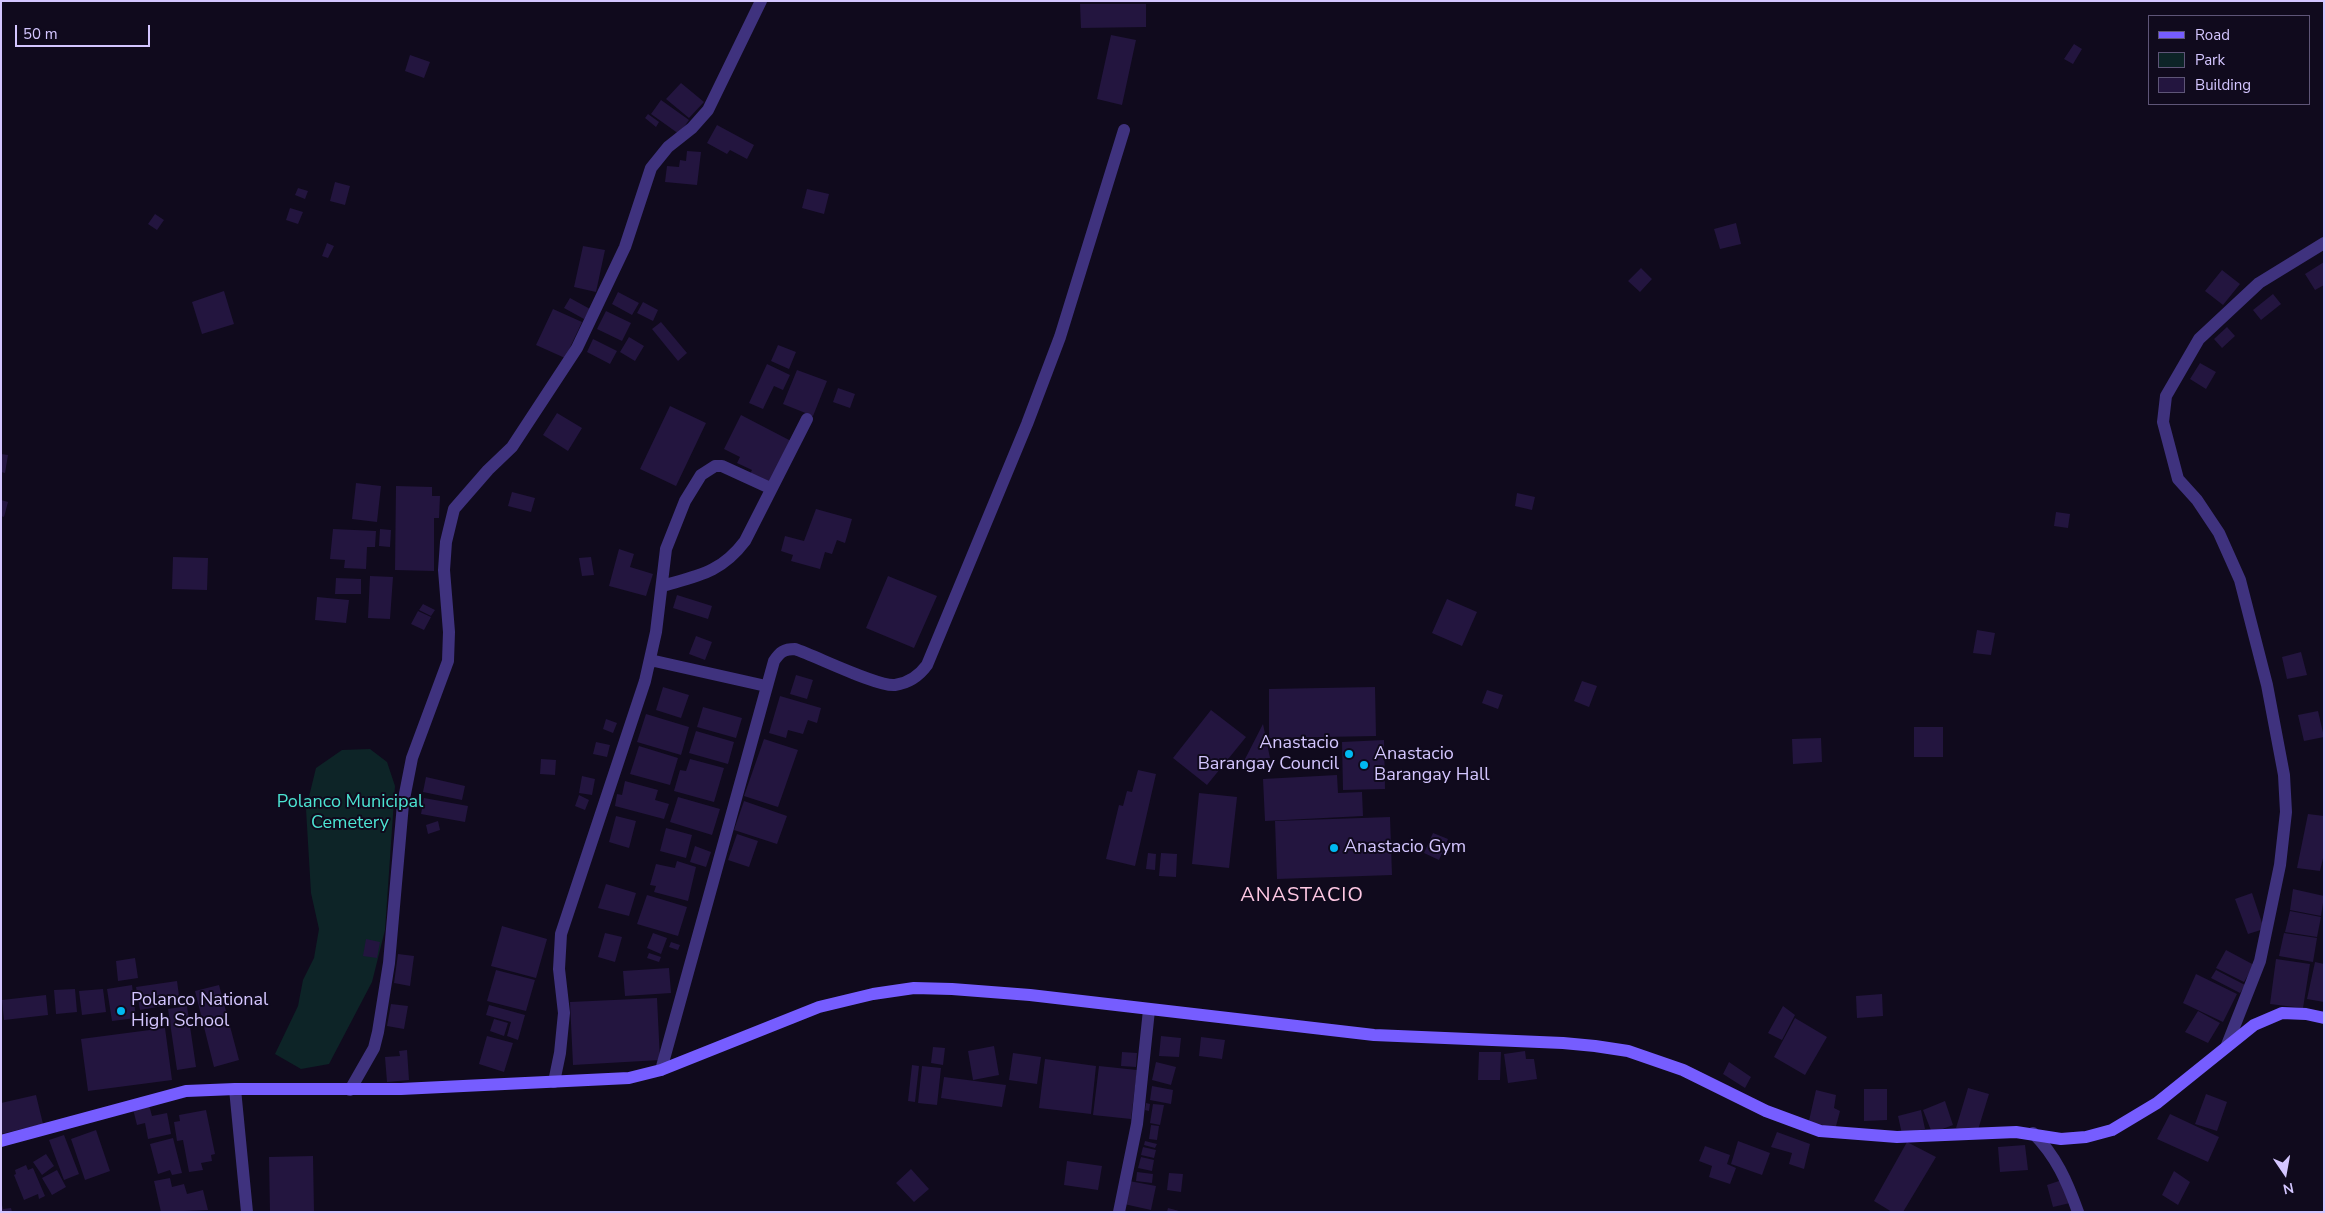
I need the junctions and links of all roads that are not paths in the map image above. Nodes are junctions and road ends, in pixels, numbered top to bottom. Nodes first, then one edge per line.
1 (760, 1) edge
2 (1124, 130) dead end
3 (2324, 243) edge
4 (807, 419) dead end
5 (770, 488) junction
6 (662, 586) junction
7 (650, 660) junction
8 (766, 686) junction
9 (1150, 1010) junction
10 (2324, 1018) edge
11 (2227, 1045) junction
12 (660, 1070) junction
13 (554, 1082) junction
14 (235, 1089) junction
15 (350, 1090) junction
16 (2033, 1133) junction
17 (1, 1141) edge
18 (246, 1212) edge
19 (1119, 1212) edge
20 (2078, 1212) edge

1 - 15 street
2 - 8 street
3 - 11 street
4 - 5 street
5 - 6 street
5 - 6 street
6 - 7 street
7 - 8 street
7 - 13 street
8 - 12 street
9 - 12 street
9 - 16 street
9 - 19 street
10 - 11 street
11 - 16 street
12 - 13 street
13 - 15 street
14 - 15 street
14 - 17 street
14 - 18 street
16 - 20 street

